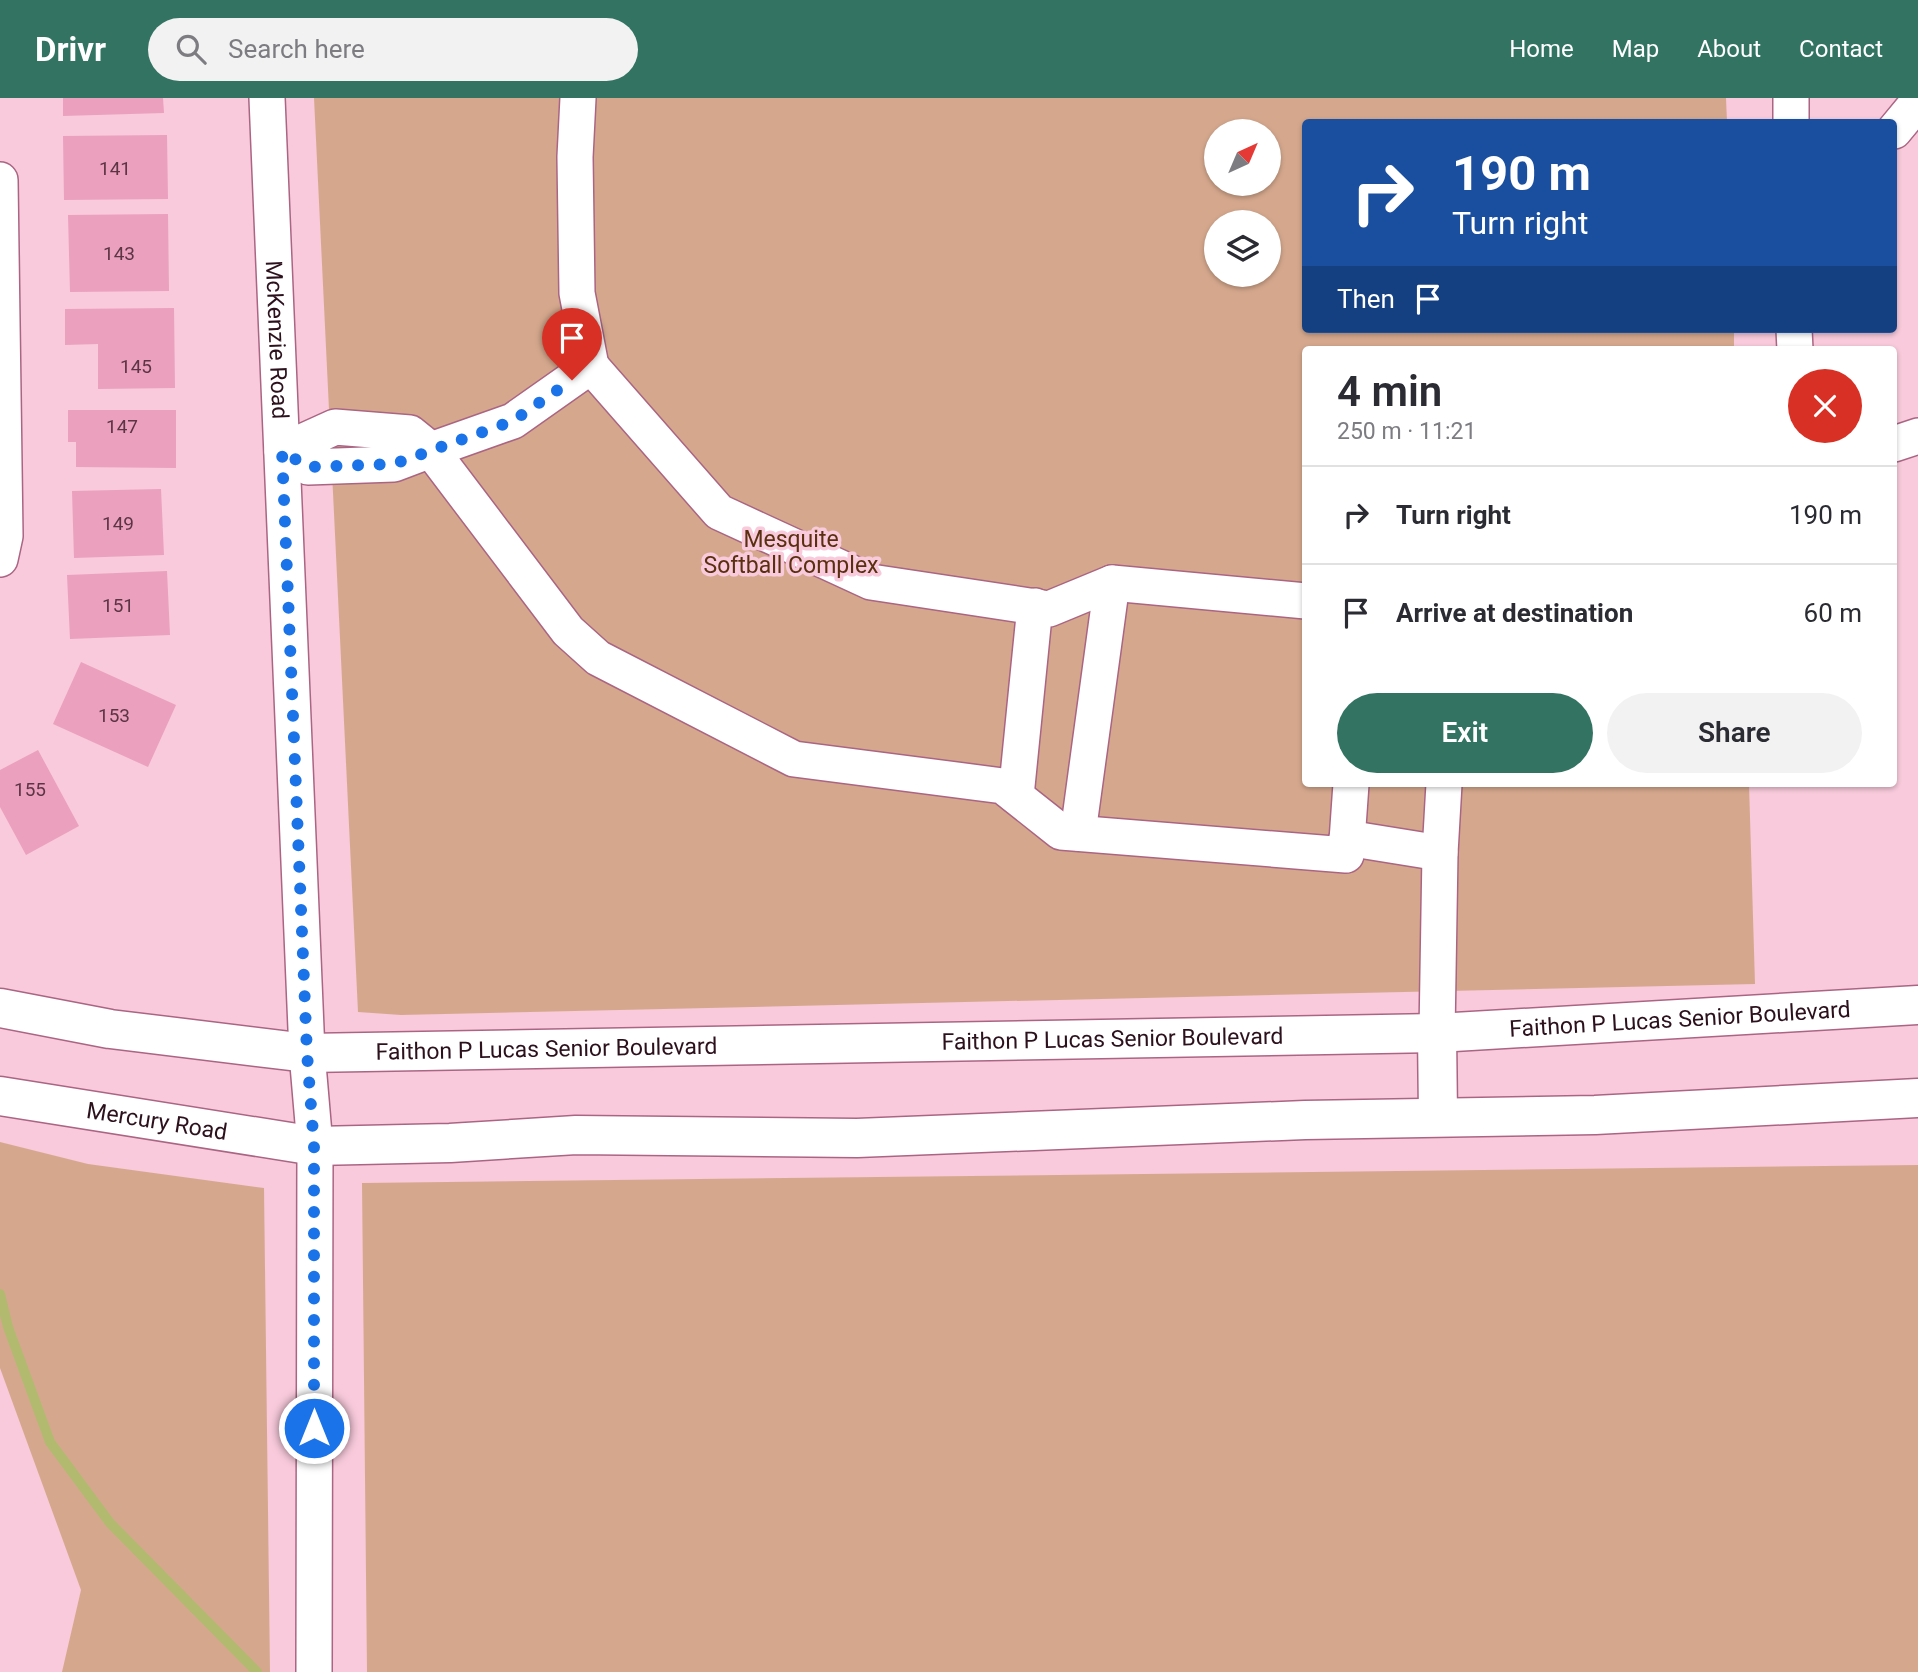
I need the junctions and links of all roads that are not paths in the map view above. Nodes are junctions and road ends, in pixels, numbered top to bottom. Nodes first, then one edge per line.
1 (267, 98) edge
2 (578, 98) edge
3 (1791, 98) edge
4 (1918, 102) edge
5 (1791, 119) edge
6 (1897, 127) edge
7 (0, 180) edge
8 (592, 366) junction
9 (431, 450) junction
10 (282, 451) junction
11 (0, 559) edge
12 (1111, 583) junction
13 (1302, 601) edge
14 (1035, 606) junction
15 (1351, 787) edge
16 (1444, 787) edge
17 (1016, 796) junction
18 (1078, 833) junction
19 (1347, 838) junction
20 (1440, 853) junction
21 (1918, 1005) edge
22 (0, 1008) edge
23 (1437, 1033) junction
24 (307, 1053) junction
25 (0, 1096) edge
26 (1918, 1098) edge
27 (1438, 1116) junction
28 (314, 1146) junction
29 (314, 1672) edge

1 - 10 street, McKenzie Road
2 - 8 street
3 - 5 street
4 - 6 street
7 - 11 street
8 - 9 street
8 - 14 street
9 - 10 street
9 - 17 street
10 - 24 street, McKenzie Road
12 - 13 street
12 - 14 street
12 - 18 street
14 - 17 street
15 - 19 street
16 - 20 street
17 - 18 street
18 - 19 street
19 - 20 street
20 - 23 street
21 - 23 main road, Faithon P Lucas Senior Boulevard
22 - 24 main road
23 - 24 main road, Faithon P Lucas Senior Boulevard
23 - 27 main road
24 - 28 street, McKenzie Road
25 - 28 main road, Mercury Road
26 - 27 main road
27 - 28 main road
28 - 29 street, McKenzie Road

